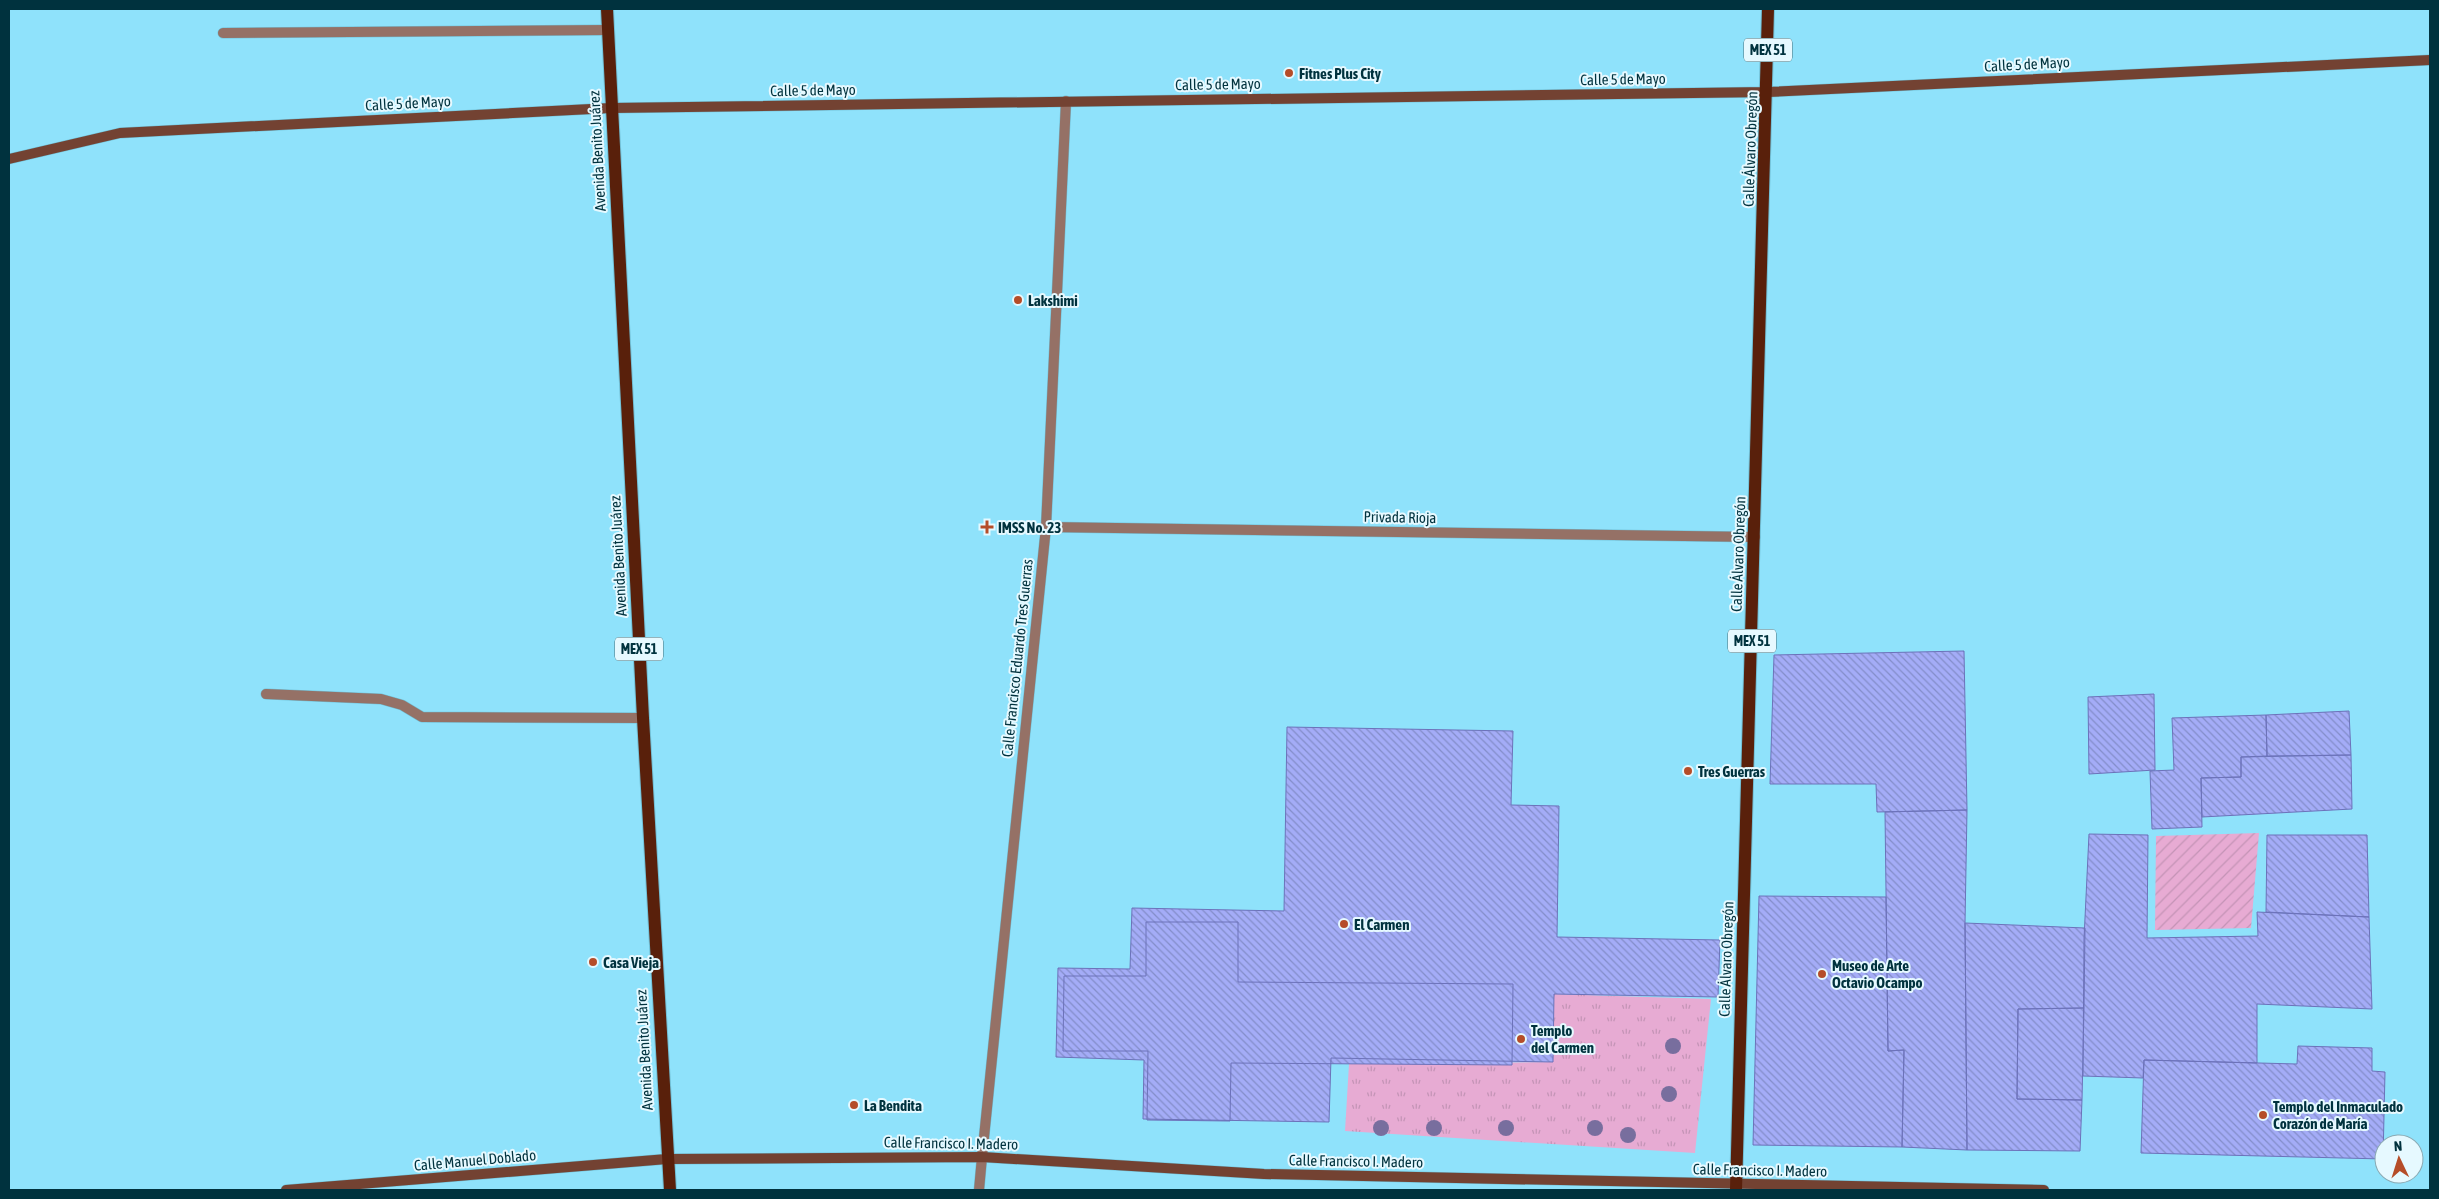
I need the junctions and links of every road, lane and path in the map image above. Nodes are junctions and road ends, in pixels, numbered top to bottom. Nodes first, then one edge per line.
1 (607, 9) edge
2 (1768, 9) edge
3 (608, 30) junction
4 (223, 33) dead end
5 (2430, 60) edge
6 (1768, 92) junction
7 (1066, 101) junction
8 (611, 108) junction
9 (9, 159) edge
10 (1046, 527) junction
11 (1755, 537) junction
12 (266, 694) dead end
13 (643, 718) junction
14 (982, 1157) junction
15 (666, 1159) junction
16 (1736, 1188) edge
17 (286, 1190) edge
18 (670, 1190) edge
19 (979, 1190) edge
20 (2044, 1190) edge

1 - 3 main road, Avenida Benito Juárez
2 - 6 main road, Calle Álvaro Obregón / MEX 51
3 - 4 street
3 - 8 main road, Avenida Benito Juárez
5 - 6 main road, Calle 5 de Mayo
6 - 7 main road, Calle 5 de Mayo
6 - 11 main road, Calle Álvaro Obregón / MEX 51
7 - 8 main road, Calle 5 de Mayo
7 - 10 street, Calle Francisco Eduardo Tres Guerras
8 - 9 main road, Calle 5 de Mayo
8 - 13 main road, Avenida Benito Juárez / MEX 51
10 - 11 street, Privada Rioja
10 - 14 street, Calle Francisco Eduardo Tres Guerras
11 - 16 main road, Calle Álvaro Obregón / MEX 51
12 - 13 street
13 - 15 main road, Avenida Benito Juárez / MEX 51
14 - 15 main road, Calle Francisco I. Madero
14 - 16 main road, Calle Francisco I. Madero
14 - 19 street, Calle Francisco Eduardo Tres Guerras
15 - 17 main road, Calle Manuel Doblado
15 - 18 main road, Avenida Benito Juárez / MEX 51
16 - 20 main road, Calle Francisco I. Madero

